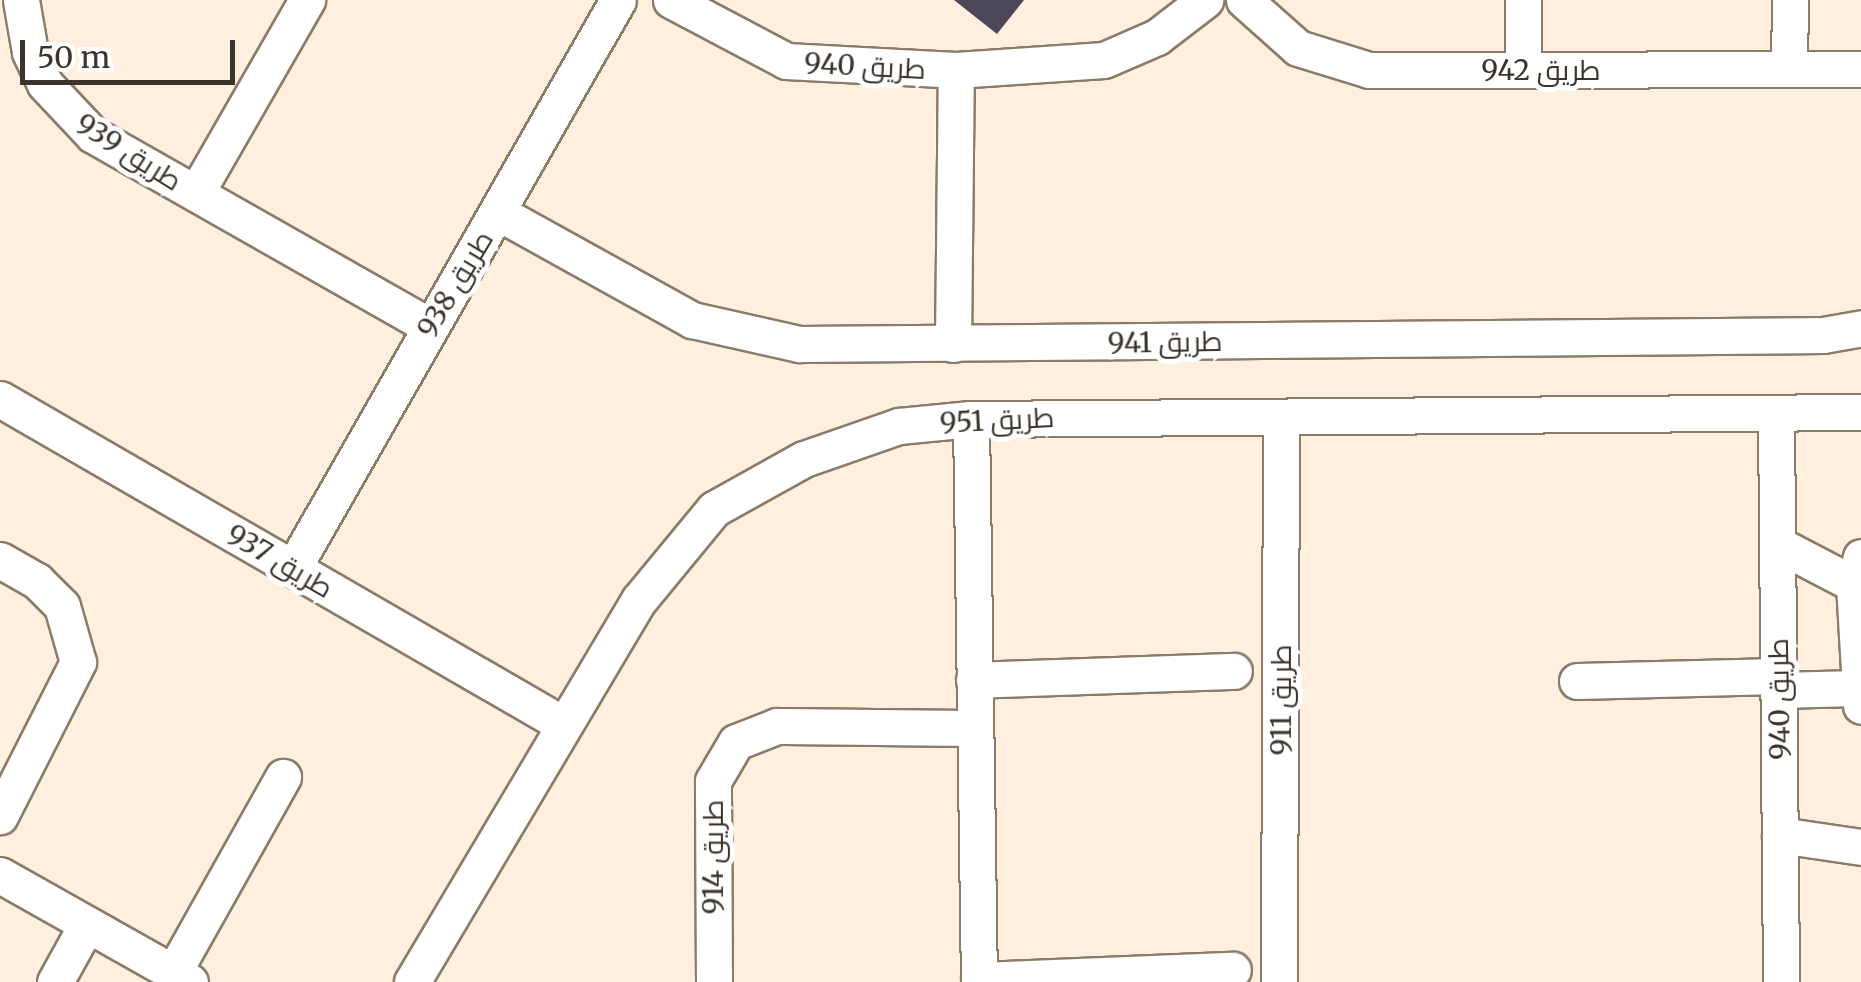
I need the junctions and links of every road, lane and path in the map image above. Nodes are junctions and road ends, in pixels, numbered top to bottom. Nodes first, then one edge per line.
1 (22, 0) edge
2 (307, 0) edge
3 (618, 0) edge
4 (670, 0) edge
5 (1205, 0) edge
6 (1244, 0) edge
7 (1522, 0) edge
8 (1790, 0) edge
9 (1789, 69) junction
10 (1861, 69) edge
11 (956, 70) junction
12 (1523, 70) junction
13 (196, 193) junction
14 (499, 213) junction
15 (429, 326) junction
16 (1861, 328) edge
17 (953, 344) junction
18 (0, 399) edge
19 (1861, 412) edge
20 (1776, 417) junction
21 (1281, 418) junction
22 (970, 419) junction
23 (1778, 544) junction
24 (0, 560) edge
25 (293, 568) junction
26 (1857, 570) edge
27 (1234, 671) dead end
28 (974, 680) junction
29 (1576, 681) dead end
30 (1778, 683) junction
31 (1858, 697) edge
32 (561, 722) junction
33 (975, 728) junction
34 (283, 777) dead end
35 (0, 816) edge
36 (1780, 835) junction
37 (1861, 847) edge
38 (0, 875) edge
39 (87, 924) junction
40 (1233, 970) dead end
41 (182, 977) edge
42 (979, 981) edge
43 (55, 982) edge
44 (412, 982) edge
45 (714, 982) edge
46 (1279, 982) edge
47 (1781, 982) edge

1 - 13 street, طريق 939
2 - 13 street, طريق 939
3 - 14 street, طريق 938
4 - 11 street, طريق 940
5 - 11 street, طريق 940
6 - 12 street, طريق 942
7 - 12 street
8 - 9 street
9 - 10 street, طريق 942
9 - 12 street, طريق 942
11 - 17 street, طريق 940
13 - 15 street, طريق 939
14 - 15 street, طريق 938
14 - 17 street, طريق 941
15 - 25 street, طريق 938
16 - 17 street, طريق 941
18 - 25 street, طريق 937
19 - 20 street, طريق 951
20 - 21 street, طريق 951
20 - 23 street, طريق 940
21 - 22 street, طريق 951
21 - 46 street, طريق 911
22 - 28 street
22 - 32 street, طريق 951
23 - 26 street
23 - 30 street, طريق 940
24 - 35 street
25 - 32 street, طريق 937
26 - 31 street
27 - 28 street
28 - 33 street
29 - 30 street
30 - 31 street
30 - 36 street, طريق 940
32 - 44 street, طريق 951
33 - 42 street
33 - 45 street, طريق 914
34 - 41 street
36 - 37 street
36 - 47 street, طريق 940
38 - 39 street
39 - 41 street
39 - 43 street
40 - 42 street

